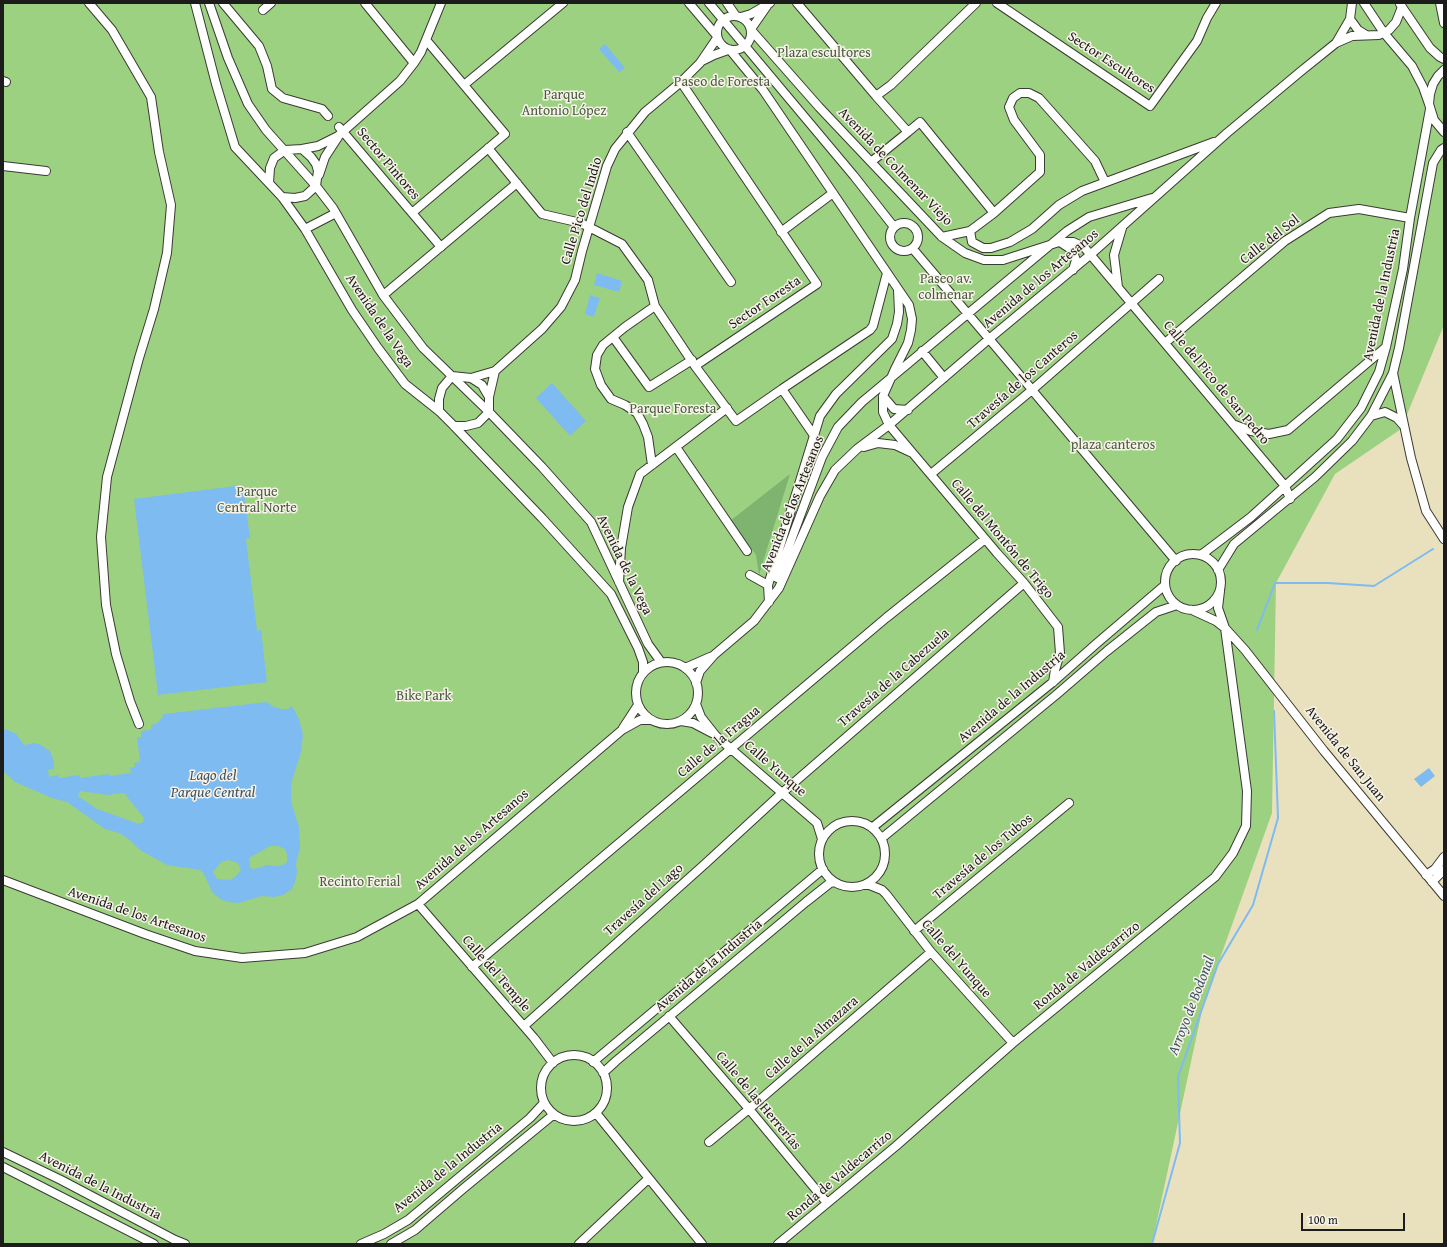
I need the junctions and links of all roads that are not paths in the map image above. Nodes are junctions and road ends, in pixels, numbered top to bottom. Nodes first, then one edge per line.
1 (89, 3) edge
2 (195, 3) edge
3 (209, 3) edge
4 (223, 3) edge
5 (271, 3) edge
6 (365, 3) edge
7 (441, 3) edge
8 (563, 3) edge
9 (689, 3) edge
10 (709, 3) edge
11 (727, 3) edge
12 (797, 3) edge
13 (976, 3) edge
14 (997, 3) edge
15 (1216, 3) edge
16 (1352, 3) edge
17 (1364, 3) edge
18 (1440, 3) edge
19 (768, 4) edge
20 (1401, 5) edge
21 (264, 10) dead end
22 (738, 16) junction
23 (1350, 19) junction
24 (723, 20) junction
25 (1444, 23) edge
26 (752, 30) junction
27 (1384, 33) junction
28 (1367, 36) junction
29 (717, 37) junction
30 (426, 41) junction
31 (1336, 43) junction
32 (745, 47) junction
33 (729, 50) junction
34 (1444, 59) edge
35 (414, 63) junction
36 (700, 63) junction
37 (1444, 70) edge
38 (681, 82) junction
39 (464, 85) junction
40 (876, 96) junction
41 (1430, 107) junction
42 (328, 116) dead end
43 (340, 132) junction
44 (627, 132) junction
45 (908, 132) junction
46 (1444, 132) edge
47 (1219, 141) junction
48 (488, 148) junction
49 (1444, 148) edge
50 (302, 149) junction
51 (285, 150) junction
52 (872, 162) junction
53 (3, 166) edge
54 (46, 171) dead end
55 (1106, 182) junction
56 (269, 183) junction
57 (517, 183) junction
58 (316, 186) junction
59 (833, 193) junction
60 (282, 197) junction
61 (1155, 197) junction
62 (336, 213) junction
63 (412, 213) junction
64 (994, 213) junction
65 (1410, 218) junction
66 (589, 226) junction
67 (894, 227) junction
68 (1122, 228) junction
69 (305, 229) junction
70 (970, 231) junction
71 (781, 232) junction
72 (942, 237) junction
73 (1059, 242) junction
74 (1047, 246) junction
75 (441, 247) junction
76 (913, 249) junction
77 (1090, 255) junction
78 (1073, 270) junction
79 (887, 273) junction
80 (1158, 279) dead end
81 (731, 282) dead end
82 (1118, 287) junction
83 (898, 289) junction
84 (387, 292) dead end
85 (1131, 303) junction
86 (655, 306) junction
87 (967, 314) junction
88 (613, 337) junction
89 (989, 339) junction
90 (1165, 343) junction
91 (1386, 347) junction
92 (922, 351) junction
93 (694, 363) junction
94 (495, 371) junction
95 (1393, 372) junction
96 (452, 376) junction
97 (471, 378) junction
98 (944, 378) junction
99 (890, 379) junction
100 (1031, 388) junction
101 (782, 389) junction
102 (882, 396) junction
103 (489, 397) junction
104 (727, 408) junction
105 (908, 410) junction
106 (439, 411) junction
107 (489, 412) junction
108 (1371, 416) junction
109 (889, 425) junction
110 (1234, 425) junction
111 (454, 426) junction
112 (1404, 427) junction
113 (813, 434) junction
114 (676, 447) junction
115 (857, 449) junction
116 (913, 453) junction
117 (652, 466) junction
118 (801, 474) junction
119 (931, 474) junction
120 (814, 479) junction
121 (1286, 486) junction
122 (824, 488) junction
123 (1290, 499) junction
124 (985, 539) junction
125 (1444, 539) edge
126 (747, 551) dead end
127 (1201, 555) junction
128 (1176, 560) junction
129 (1218, 570) junction
130 (750, 575) dead end
131 (619, 583) junction
132 (1024, 583) junction
133 (768, 585) junction
134 (1165, 585) junction
135 (1220, 591) junction
136 (769, 602) junction
137 (1177, 605) junction
138 (1192, 610) junction
139 (1225, 628) junction
140 (1245, 650) junction
141 (714, 655) junction
142 (1230, 660) junction
143 (661, 662) junction
144 (685, 668) junction
145 (643, 672) junction
146 (1053, 682) junction
147 (696, 683) junction
148 (696, 704) junction
149 (638, 705) junction
150 (650, 720) junction
151 (681, 721) junction
152 (139, 724) dead end
153 (622, 730) junction
154 (716, 736) junction
155 (732, 749) junction
156 (782, 793) junction
157 (1068, 803) dead end
158 (817, 823) junction
159 (832, 828) junction
160 (873, 828) junction
161 (882, 838) junction
162 (822, 839) junction
163 (1444, 857) edge
164 (823, 869) junction
165 (1444, 870) edge
166 (879, 875) junction
167 (1426, 875) junction
168 (3, 880) edge
169 (834, 882) junction
170 (1432, 882) junction
171 (867, 884) junction
172 (882, 890) junction
173 (1444, 896) edge
174 (418, 904) junction
175 (914, 931) junction
176 (931, 952) junction
177 (472, 967) junction
178 (669, 1016) junction
179 (524, 1026) junction
180 (1013, 1044) junction
181 (553, 1062) junction
182 (593, 1062) junction
183 (603, 1073) junction
184 (544, 1103) junction
185 (749, 1109) junction
186 (596, 1113) junction
187 (553, 1114) junction
188 (709, 1142) dead end
189 (3, 1152) edge
190 (3, 1167) edge
191 (648, 1179) junction
192 (827, 1203) junction
193 (154, 1244) edge
194 (185, 1244) edge
195 (361, 1244) edge
196 (391, 1244) edge
197 (579, 1244) edge
198 (702, 1244) edge
199 (778, 1244) edge

1 - 152 street
2 - 56 street, Avenida de la Vega
3 - 51 street, Avenida de la Vega
4 - 42 street
5 - 21 street
6 - 35 street
7 - 30 street
8 - 39 street
9 - 29 street
10 - 24 street
11 - 22 street
12 - 40 street
13 - 40 street
14 - 15 street, Sector Escultores
16 - 23 street
17 - 27 street
18 - 25 street
19 - 22 street
19 - 26 street
20 - 27 street
20 - 34 street
22 - 24 street
22 - 26 street, Avenida de Colmenar Viejo
23 - 28 street
23 - 31 street, Avenida de los Artesanos
24 - 29 street, Calle Pico del Indio
24 - 32 street
26 - 32 street
26 - 52 street, Avenida de Colmenar Viejo
27 - 28 street, Avenida de los Artesanos
27 - 41 street
28 - 31 street, Avenida de los Artesanos
29 - 33 street
29 - 36 street, Calle Pico del Indio
30 - 35 street
30 - 39 street, Sector Pintores
31 - 47 street, Avenida de los Artesanos
32 - 33 street, Calle Pico del Indio
32 - 67 street
33 - 36 street, Calle Pico del Indio
33 - 59 street
35 - 43 street
36 - 38 street, Calle Pico del Indio
37 - 41 street, Avenida de la Industria
38 - 44 street, Calle Pico del Indio
38 - 71 street, Sector Foresta
39 - 48 street, Sector Pintores
40 - 45 street
41 - 46 street
41 - 65 street, Avenida de la Industria
43 - 50 street
43 - 58 street
43 - 63 street, Sector Pintores
44 - 66 street, Calle Pico del Indio
44 - 81 street
45 - 52 street
45 - 64 street
47 - 55 street, Avenida de Colmenar Viejo
47 - 61 street, Avenida de los Artesanos
48 - 57 street
48 - 63 street, Sector Pintores
49 - 95 street, Avenida de la Industria
50 - 51 street
50 - 58 street
51 - 56 street
51 - 58 street, Avenida de la Vega
52 - 72 street, Avenida de Colmenar Viejo
53 - 54 street
55 - 64 street
55 - 70 street, Avenida de Colmenar Viejo
56 - 60 street, Avenida de la Vega
57 - 66 street
57 - 75 street
58 - 60 street
58 - 62 street, Avenida de la Vega
59 - 71 street
59 - 79 street
60 - 69 street, Avenida de la Vega
61 - 68 street, Avenida de los Artesanos
61 - 74 street, Avenida de los Artesanos
62 - 69 street
62 - 96 street, Avenida de la Vega
63 - 75 street, Sector Pintores
64 - 70 street
65 - 90 street, Calle del Sol
65 - 91 street, Avenida de la Industria
66 - 86 street
66 - 94 street, Calle Pico del Indio
67 - 76 street
67 - 76 street, Avenida de Colmenar Viejo
68 - 77 street, Avenida de los Artesanos
68 - 82 street
69 - 106 street, Avenida de la Vega
70 - 72 street
71 - 93 street, Sector Foresta
72 - 74 street, Avenida de Colmenar Viejo
73 - 74 street, Avenida de Colmenar Viejo
73 - 77 street, Avenida de Colmenar Viejo
73 - 78 street
74 - 87 street, Avenida de los Artesanos
75 - 84 street
76 - 87 street
77 - 78 street, Avenida de los Artesanos
77 - 82 street, Calle del Pico de San Pedro
78 - 89 street, Avenida de los Artesanos
79 - 83 street
79 - 101 street
80 - 85 street, Travesía de los Canteros
82 - 85 street, Calle del Pico de San Pedro
83 - 99 street
83 - 113 street
85 - 90 street, Calle del Pico de San Pedro
85 - 100 street, Travesía de los Canteros
86 - 88 street
86 - 93 street
87 - 89 street
87 - 92 street, Avenida de los Artesanos
88 - 93 street
88 - 117 street
89 - 98 street, Avenida de los Artesanos
89 - 100 street
90 - 110 street, Calle del Pico de San Pedro
91 - 110 street
91 - 121 street, Avenida de la Industria
92 - 98 street
92 - 99 street, Avenida de los Artesanos
93 - 104 street
94 - 97 street, Calle Pico del Indio
94 - 103 street
95 - 108 street, Avenida de la Industria
95 - 112 street
96 - 97 street
96 - 106 street
96 - 107 street, Avenida de la Vega
97 - 103 street
98 - 105 street, Avenida de los Artesanos
99 - 102 street
99 - 120 street, Avenida de los Artesanos
100 - 119 street, Travesía de los Canteros
100 - 128 street
101 - 104 street
101 - 113 street
102 - 105 street
102 - 109 street
103 - 107 street
104 - 114 street
105 - 109 street, Avenida de los Artesanos
106 - 111 street, Avenida de la Vega
107 - 111 street
107 - 131 street, Avenida de la Vega
108 - 112 street
108 - 123 street, Avenida de la Industria
109 - 115 street, Avenida de los Artesanos
109 - 116 street, Calle del Montón de Trigo
110 - 121 street, Calle del Pico de San Pedro
111 - 145 street, Avenida de la Vega
112 - 125 street
113 - 118 street
114 - 117 street
114 - 126 street
115 - 116 street
115 - 122 street, Avenida de los Artesanos
116 - 119 street, Calle del Montón de Trigo
117 - 131 street
118 - 120 street
118 - 133 street
119 - 124 street, Calle del Montón de Trigo
120 - 122 street
120 - 136 street, Avenida de los Artesanos
121 - 123 street, Calle del Pico de San Pedro
121 - 127 street, Avenida de la Industria
122 - 136 street, Avenida de los Artesanos
123 - 129 street, Avenida de la Industria
124 - 132 street, Calle del Montón de Trigo
124 - 155 street, Calle de la Fragua
127 - 128 street
127 - 129 street
128 - 134 street
129 - 135 street
130 - 133 street
131 - 143 street, Avenida de la Vega
132 - 146 street, Calle del Montón de Trigo
132 - 156 street, Travesía de la Cabezuela
133 - 136 street
134 - 137 street
134 - 146 street, Avenida de la Industria
135 - 138 street
135 - 139 street, Ronda de Valdecarrizo
136 - 141 street, Avenida de los Artesanos
137 - 138 street
137 - 161 street, Avenida de la Industria
138 - 139 street
139 - 140 street, Avenida de San Juan
139 - 142 street, Ronda de Valdecarrizo
140 - 142 street
140 - 167 street, Avenida de San Juan
141 - 144 street, Avenida de los Artesanos
141 - 147 street, Avenida de los Artesanos
142 - 180 street, Ronda de Valdecarrizo
143 - 144 street
143 - 145 street
144 - 147 street
145 - 149 street
146 - 160 street, Avenida de la Industria
147 - 148 street
148 - 151 street
148 - 154 street, Calle Yunque
149 - 150 street
149 - 153 street, Avenida de los Artesanos
150 - 151 street
150 - 153 street, Avenida de los Artesanos
151 - 154 street, Calle Yunque
153 - 174 street, Avenida de los Artesanos
154 - 155 street, Calle Yunque
155 - 156 street, Calle Yunque
155 - 177 street, Calle de la Fragua
156 - 158 street, Calle Yunque
156 - 179 street, Travesía del Lago
157 - 175 street, Travesía de los Tubos
158 - 159 street, Calle Yunque
158 - 162 street
159 - 160 street
159 - 162 street
160 - 161 street
161 - 166 street
162 - 164 street
163 - 167 street
164 - 169 street
164 - 182 street, Avenida de la Industria
165 - 170 street
166 - 171 street
166 - 172 street, Calle del Yunque
167 - 170 street, Avenida de San Juan
168 - 174 street, Avenida de los Artesanos
169 - 171 street
169 - 178 street, Avenida de la Industria
170 - 173 street, Avenida de San Juan
171 - 172 street
172 - 175 street, Calle del Yunque
174 - 177 street, Calle del Temple
175 - 176 street, Calle del Yunque
176 - 180 street, Calle del Yunque
176 - 185 street, Calle de la Almazara
177 - 179 street, Calle del Temple
178 - 183 street, Avenida de la Industria
178 - 185 street, Calle de las Herrerías
179 - 181 street, Calle del Temple
180 - 192 street, Ronda de Valdecarrizo
181 - 182 street
181 - 184 street
182 - 183 street
183 - 186 street
184 - 187 street
184 - 195 street, Avenida de la Industria
185 - 188 street, Calle de la Almazara
185 - 192 street, Calle de las Herrerías
186 - 187 street
186 - 191 street
187 - 196 street, Avenida de la Industria
189 - 194 street, Avenida de la Industria
190 - 193 street, Avenida de la Industria
191 - 197 street
191 - 198 street
192 - 199 street, Ronda de Valdecarrizo

